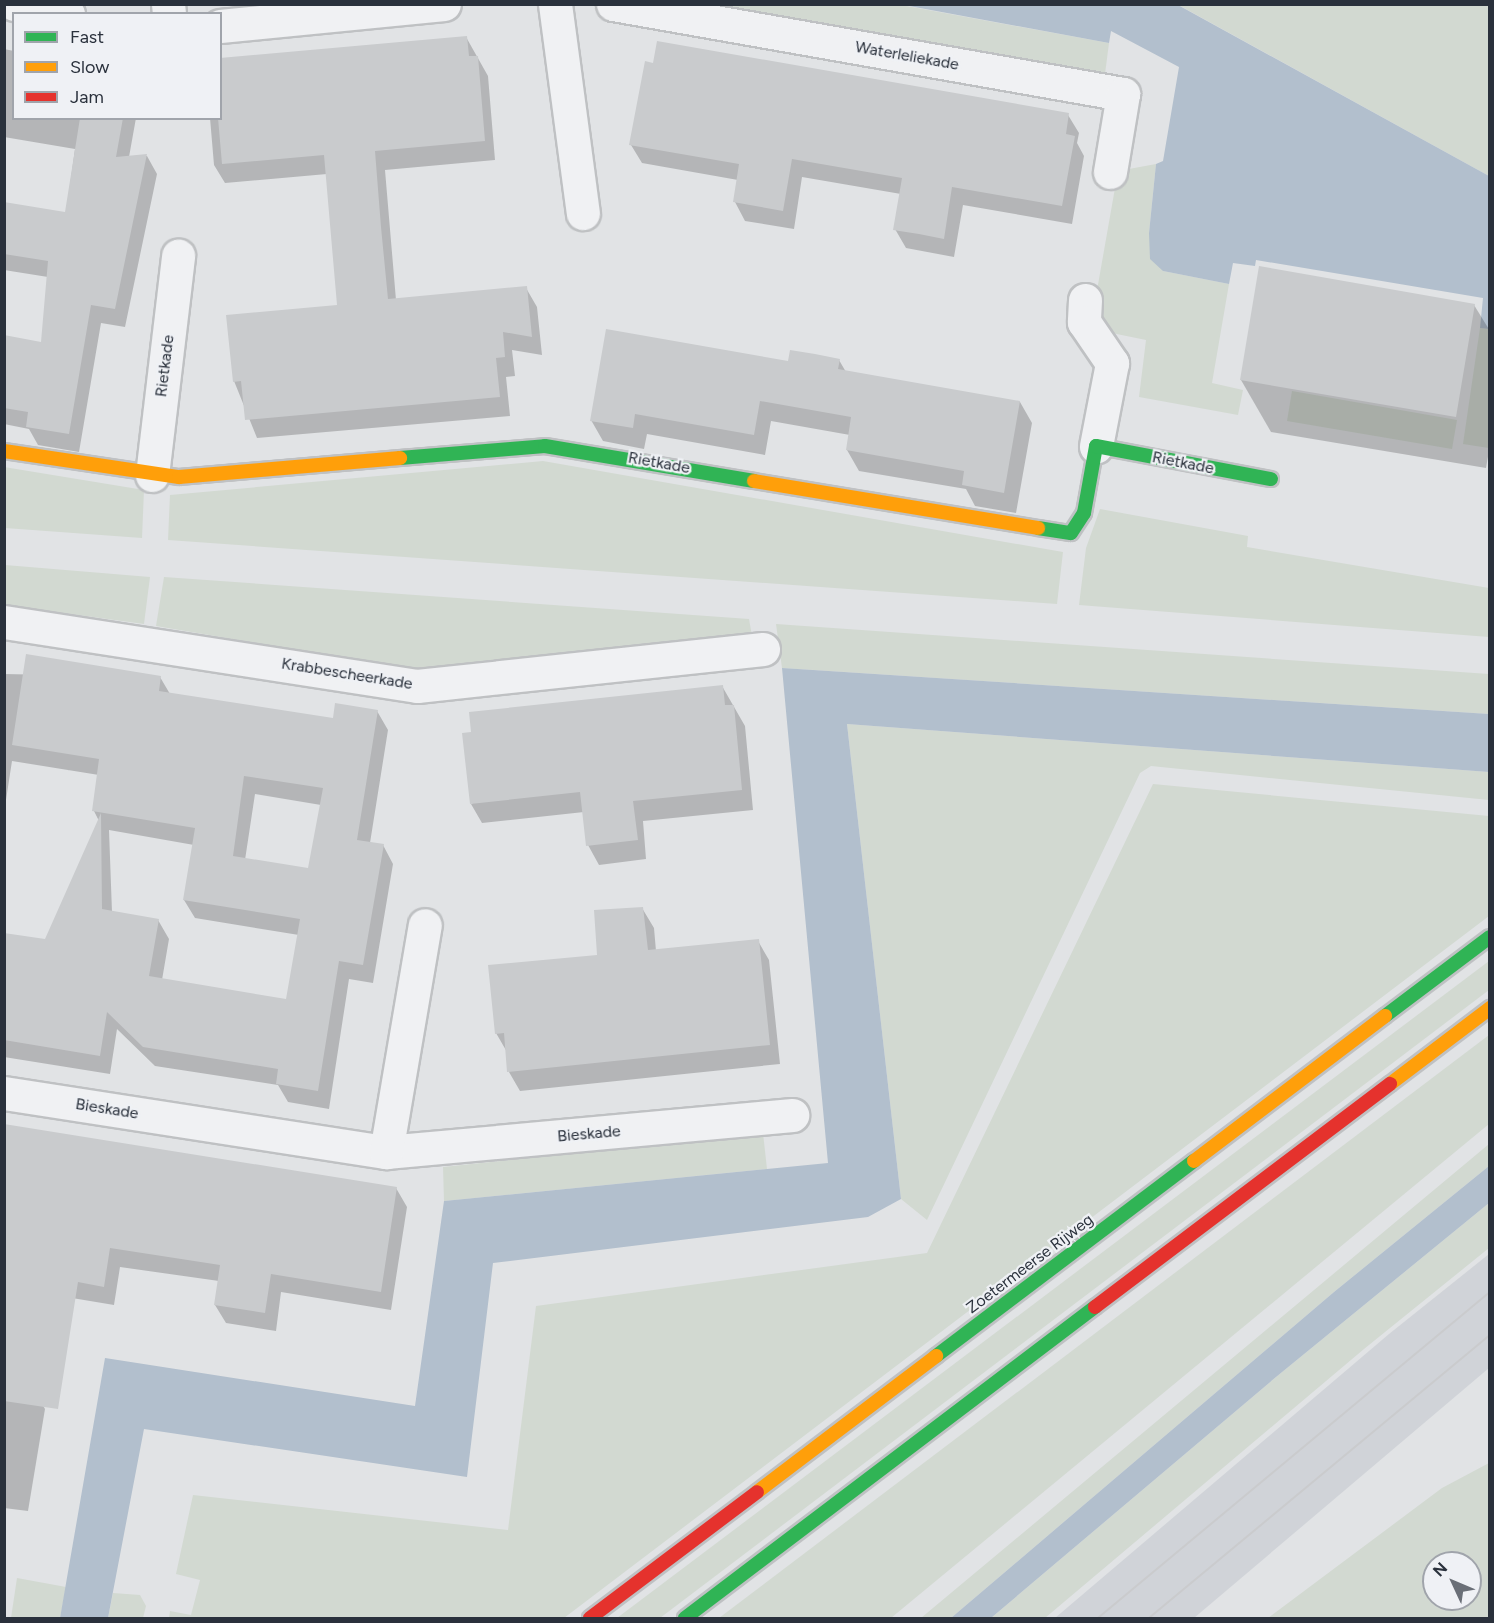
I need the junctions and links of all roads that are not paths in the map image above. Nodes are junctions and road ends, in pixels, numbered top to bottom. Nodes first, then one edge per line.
1 (14, 4) edge
2 (444, 4) edge
3 (555, 4) edge
4 (613, 4) edge
5 (57, 12) edge
6 (222, 26) edge
7 (1110, 172) dead end
8 (584, 213) dead end
9 (178, 256) dead end
10 (1085, 300) dead end
11 (1096, 446) junction
12 (4, 451) edge
13 (152, 475) junction
14 (1271, 478) dead end
15 (4, 622) edge
16 (763, 649) dead end
17 (425, 925) dead end
18 (1490, 937) edge
19 (1490, 1008) edge
20 (4, 1093) edge
21 (792, 1115) dead end
22 (386, 1152) junction
23 (590, 1618) edge
24 (685, 1618) edge

1 - 5 street
2 - 6 street
3 - 8 street
4 - 7 street, Waterleliekade
9 - 13 street, Rietkade
10 - 11 street, Rietkade
11 - 13 main road, Rietkade
11 - 14 main road, Rietkade
12 - 13 main road, Rietkade
15 - 16 street, Krabbescheerkade
17 - 22 street
18 - 23 main road, Zoetermeerse Rijweg
19 - 24 main road
20 - 22 street, Bieskade
21 - 22 street, Bieskade

